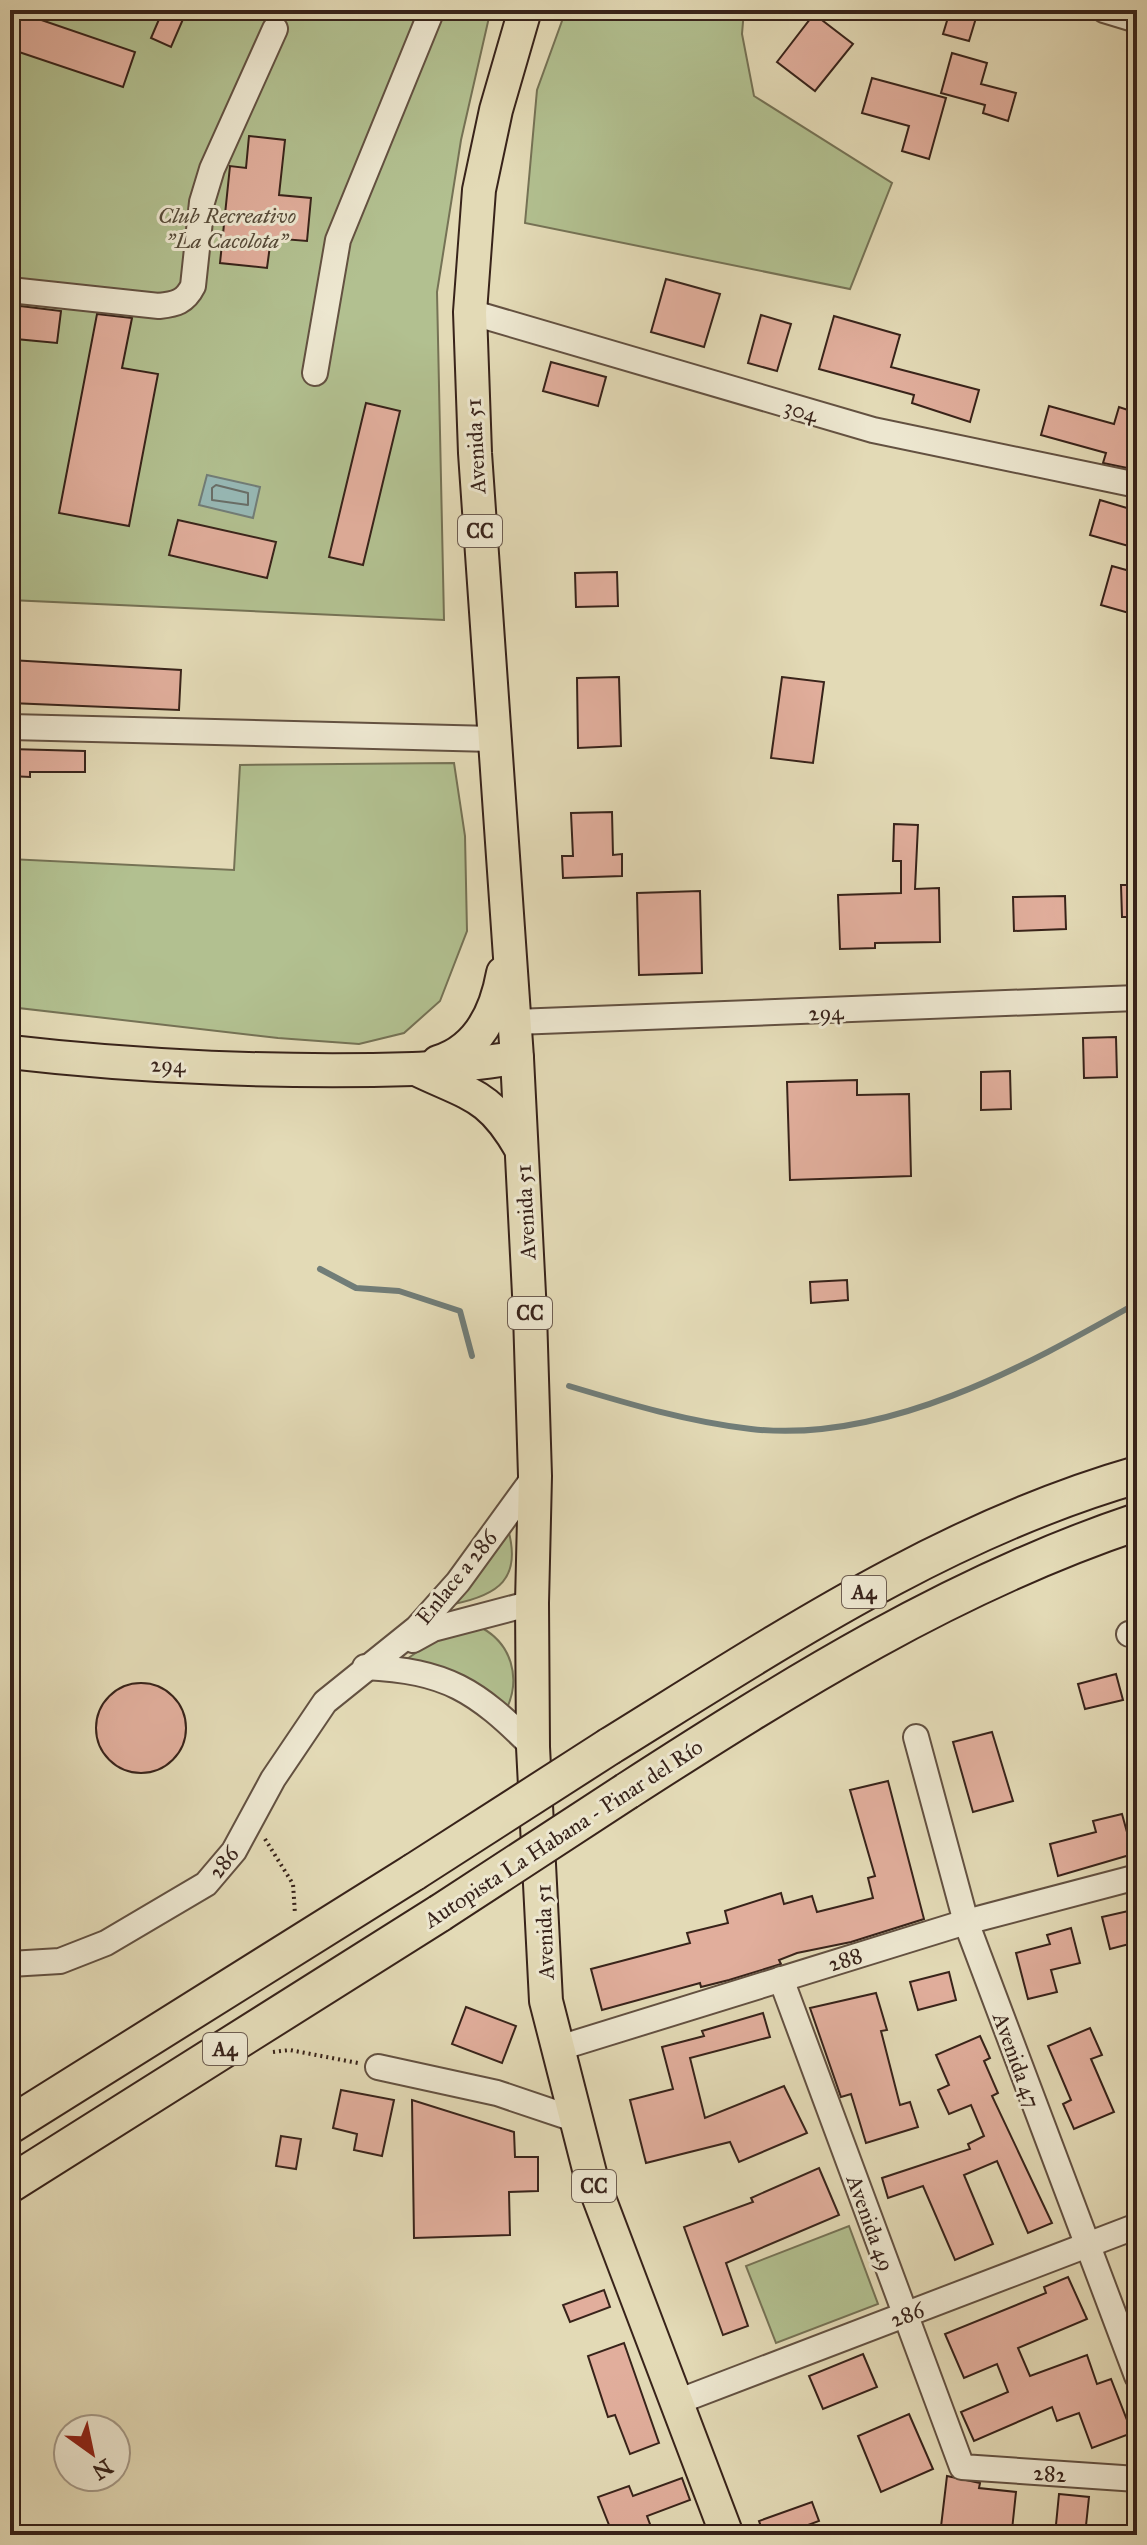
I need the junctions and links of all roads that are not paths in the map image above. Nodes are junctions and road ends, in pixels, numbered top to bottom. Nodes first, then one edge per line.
1 (432, 10) edge
2 (525, 10) edge
3 (1104, 10) edge
4 (1137, 20) edge
5 (275, 29) dead end
6 (10, 290) edge
7 (470, 312) junction
8 (315, 373) dead end
9 (1137, 485) edge
10 (10, 727) edge
11 (493, 739) junction
12 (508, 948) junction
13 (1137, 998) edge
14 (515, 1022) junction
15 (10, 1052) edge
16 (517, 1058) junction
17 (416, 1069) junction
18 (522, 1150) junction
19 (1137, 1475) edge
20 (535, 1476) junction
21 (1137, 1522) edge
22 (532, 1603) junction
23 (365, 1667) junction
24 (916, 1737) dead end
25 (533, 1747) junction
26 (406, 1877) junction
27 (1137, 1877) edge
28 (434, 1917) junction
29 (966, 1922) junction
30 (10, 1964) edge
31 (781, 1979) junction
32 (556, 2049) junction
33 (378, 2067) road end
34 (574, 2119) junction
35 (10, 2125) edge
36 (10, 2184) edge
37 (1137, 2226) edge
38 (1086, 2245) junction
39 (906, 2314) junction
40 (1137, 2376) edge
41 (677, 2402) junction
42 (962, 2467) joint
43 (1137, 2479) edge
44 (727, 2535) edge

1 - 8 street
2 - 7 main road, Avenida 51 / CC
3 - 4 street
5 - 6 street
7 - 9 street, 304
7 - 11 main road, Avenida 51 / CC
10 - 11 street
11 - 12 main road, Avenida 51 / CC
12 - 14 main road, Avenida 51 / CC
12 - 17 main road
13 - 14 street, 294
14 - 16 main road, Avenida 51 / CC
15 - 17 main road, 294
16 - 17 main road, 294
16 - 18 main road, Avenida 51 / CC
17 - 18 main road
18 - 20 main road, Avenida 51 / CC
19 - 26 highway, Autopista La Habana - Pinar del Río / A4, bridge
20 - 22 main road, Avenida 51 / CC
20 - 23 street, Enlace a 286
21 - 28 highway, Autopista La Habana - Pinar del Río / A4, bridge
22 - 23 street, Enlace a 286
22 - 25 main road, Avenida 51 / CC
23 - 25 street
23 - 30 street, 286
24 - 29 street, Avenida 47
25 - 32 main road, Avenida 51 / CC
26 - 28 highway
26 - 35 highway, Autopista La Habana - Pinar del Río / A4
27 - 29 street, 288
28 - 36 highway, Autopista La Habana - Pinar del Río / A4
29 - 31 street, 288
29 - 38 street, Avenida 47
31 - 32 street, 288
31 - 39 street, Avenida 49
32 - 34 main road, Avenida 51 / CC
33 - 34 street
34 - 41 main road, Avenida 51 / CC
37 - 38 street, 286
38 - 39 street, 286
38 - 40 street, Avenida 47
39 - 41 street, 286
39 - 42 street, Avenida 49
41 - 44 main road, Avenida 51 / CC
42 - 43 street, 282

